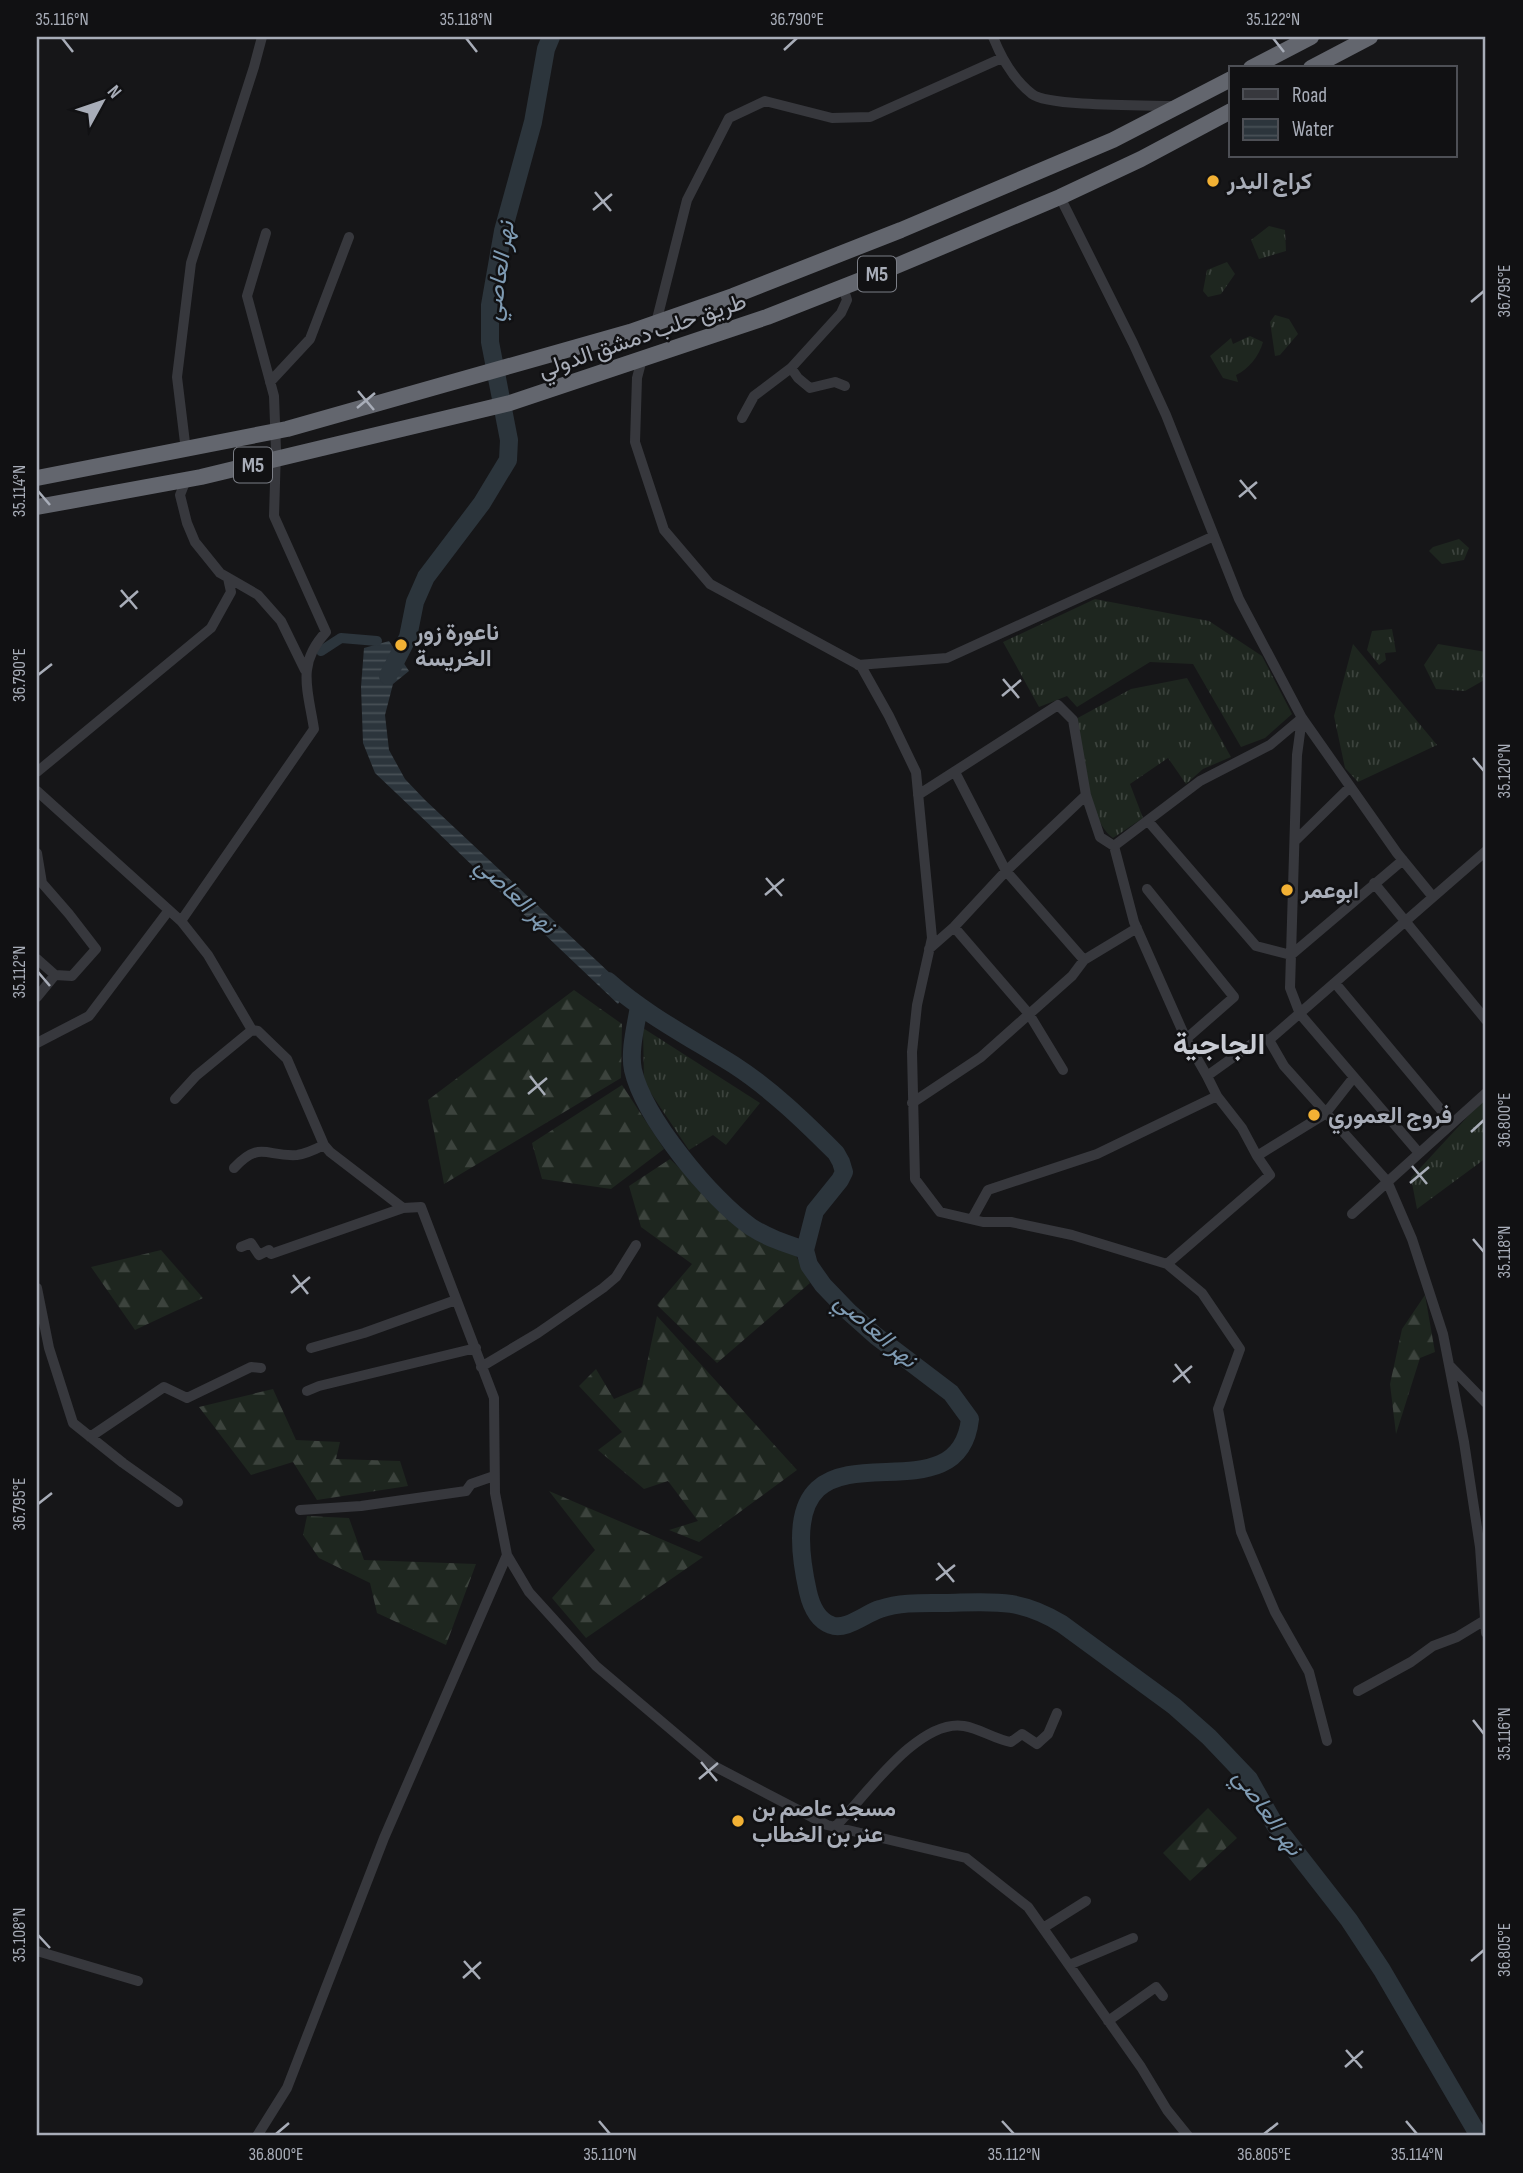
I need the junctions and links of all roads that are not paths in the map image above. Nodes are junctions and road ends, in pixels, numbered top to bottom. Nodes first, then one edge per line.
1 (262, 37) edge
2 (993, 37) edge
3 (1311, 37) edge
4 (1370, 37) edge
5 (1002, 58) junction
6 (1255, 66) edge
7 (1315, 66) edge
8 (1229, 80) edge
9 (1178, 106) junction
10 (1229, 112) edge
11 (1060, 197) junction
12 (266, 233) dead end
13 (349, 237) dead end
14 (843, 287) junction
15 (656, 323) junction
16 (642, 359) junction
17 (791, 368) junction
18 (270, 382) junction
19 (845, 386) dead end
20 (742, 418) dead end
21 (275, 432) junction
22 (186, 451) junction
23 (276, 459) junction
24 (37, 478) edge
25 (186, 480) junction
26 (37, 508) edge
27 (1214, 536) junction
28 (229, 578) junction
29 (858, 665) junction
30 (305, 670) junction
31 (1301, 718) junction
32 (37, 772) edge
33 (955, 772) junction
34 (1350, 787) junction
35 (37, 791) edge
36 (918, 795) junction
37 (1086, 795) junction
38 (1148, 821) junction
39 (1294, 841) junction
40 (1114, 846) junction
41 (1486, 851) edge
42 (37, 853) edge
43 (1403, 860) junction
44 (1006, 871) junction
45 (1374, 883) junction
46 (1147, 889) dead end
47 (1433, 897) junction
48 (169, 910) junction
49 (181, 920) junction
50 (1406, 921) junction
51 (954, 927) junction
52 (1137, 928) junction
53 (929, 949) junction
54 (1291, 955) junction
55 (37, 959) edge
56 (1084, 960) junction
57 (55, 975) junction
58 (1335, 982) junction
59 (37, 997) edge
60 (1029, 1014) junction
61 (1300, 1014) junction
62 (1486, 1020) edge
63 (252, 1030) junction
64 (1186, 1039) junction
65 (1269, 1040) junction
66 (37, 1043) edge
67 (1063, 1070) dead end
68 (1207, 1076) junction
69 (1354, 1077) junction
70 (1486, 1093) edge
71 (1217, 1096) junction
72 (175, 1099) dead end
73 (912, 1103) junction
74 (1325, 1114) junction
75 (1452, 1123) junction
76 (324, 1145) junction
77 (1419, 1153) junction
78 (1257, 1156) junction
79 (234, 1168) dead end
80 (1387, 1181) junction
81 (403, 1208) junction
82 (1352, 1214) dead end
83 (972, 1219) junction
84 (636, 1245) dead end
85 (242, 1247) dead end
86 (1167, 1264) junction
87 (37, 1288) edge
88 (456, 1300) junction
89 (311, 1348) dead end
90 (476, 1348) junction
91 (1449, 1364) junction
92 (481, 1367) junction
93 (261, 1368) dead end
94 (307, 1391) dead end
95 (1486, 1403) edge
96 (90, 1437) junction
97 (494, 1476) junction
98 (178, 1502) dead end
99 (300, 1510) dead end
100 (507, 1555) junction
101 (1485, 1620) edge
102 (1486, 1633) edge
103 (1359, 1691) dead end
104 (1057, 1713) dead end
105 (1327, 1741) dead end
106 (835, 1827) junction
107 (1086, 1901) dead end
108 (1043, 1928) junction
109 (1133, 1938) dead end
110 (37, 1951) edge
111 (1069, 1965) junction
112 (138, 1980) dead end
113 (1163, 1996) dead end
114 (1108, 2021) junction
115 (257, 2136) edge
116 (1188, 2136) edge

1 - 22 street
2 - 5 street
3 - 6 highway
4 - 7 highway
5 - 9 street
5 - 15 street
8 - 9 highway, M5
9 - 15 highway, M5
10 - 11 highway, طريق حلب دمشق الدولي / M5
11 - 14 highway, طريق حلب دمشق الدولي / M5
11 - 27 street
12 - 18 street
13 - 18 street
14 - 16 highway, طريق حلب دمشق الدولي / M5
14 - 17 street
15 - 21 highway, طريق حلب دمشق الدولي / M5
16 - 23 highway, طريق حلب دمشق الدولي / M5
16 - 29 street
17 - 19 street
17 - 20 street
18 - 21 street
21 - 22 highway, طريق حلب دمشق الدولي / M5
21 - 23 street
22 - 24 highway, طريق حلب دمشق الدولي / M5
23 - 25 highway, طريق حلب دمشق الدولي / M5
23 - 30 street
25 - 26 highway, طريق حلب دمشق الدولي / M5
25 - 28 street
27 - 29 street
27 - 31 street
28 - 30 street
28 - 32 street
29 - 36 street
30 - 49 street
31 - 34 street
31 - 38 street
31 - 39 street
33 - 36 street
33 - 37 street
33 - 44 street
34 - 39 street
34 - 43 street
35 - 48 street
36 - 53 street
37 - 40 street
37 - 44 street
38 - 40 street
38 - 54 street
39 - 54 street
40 - 52 street
41 - 47 street
42 - 57 street
43 - 45 street
43 - 47 street
44 - 51 street
44 - 56 street
45 - 50 street
45 - 54 street
46 - 64 street
47 - 50 street
48 - 49 street
48 - 66 street
49 - 63 street
50 - 58 street
50 - 62 street
51 - 53 street
51 - 60 street
52 - 56 street
52 - 64 street
53 - 73 street
54 - 61 street
55 - 57 street
56 - 60 street
57 - 59 street
58 - 61 street
58 - 75 street
60 - 67 street
60 - 73 street
61 - 65 street
61 - 69 street
63 - 72 street
63 - 76 street
64 - 68 street
65 - 68 street
65 - 74 street
68 - 71 street
69 - 74 street
69 - 77 street
70 - 75 street
71 - 78 street
71 - 83 street
73 - 83 street
74 - 78 street
74 - 80 street
75 - 77 street
76 - 79 street
76 - 81 street
77 - 80 street
78 - 86 street
80 - 82 street
80 - 91 street
81 - 85 street
81 - 88 street
83 - 86 street
84 - 92 street
86 - 105 street
87 - 96 street
88 - 89 street
88 - 90 street
90 - 92 street
90 - 94 street
91 - 95 street
91 - 101 street
92 - 97 street
93 - 96 street
96 - 98 street
97 - 99 street
97 - 100 street
100 - 106 street
100 - 115 street
101 - 102 street
101 - 103 street
104 - 106 street
106 - 108 street
107 - 108 street
108 - 111 street
109 - 111 street
110 - 112 street
111 - 114 street
113 - 114 street
114 - 116 street

